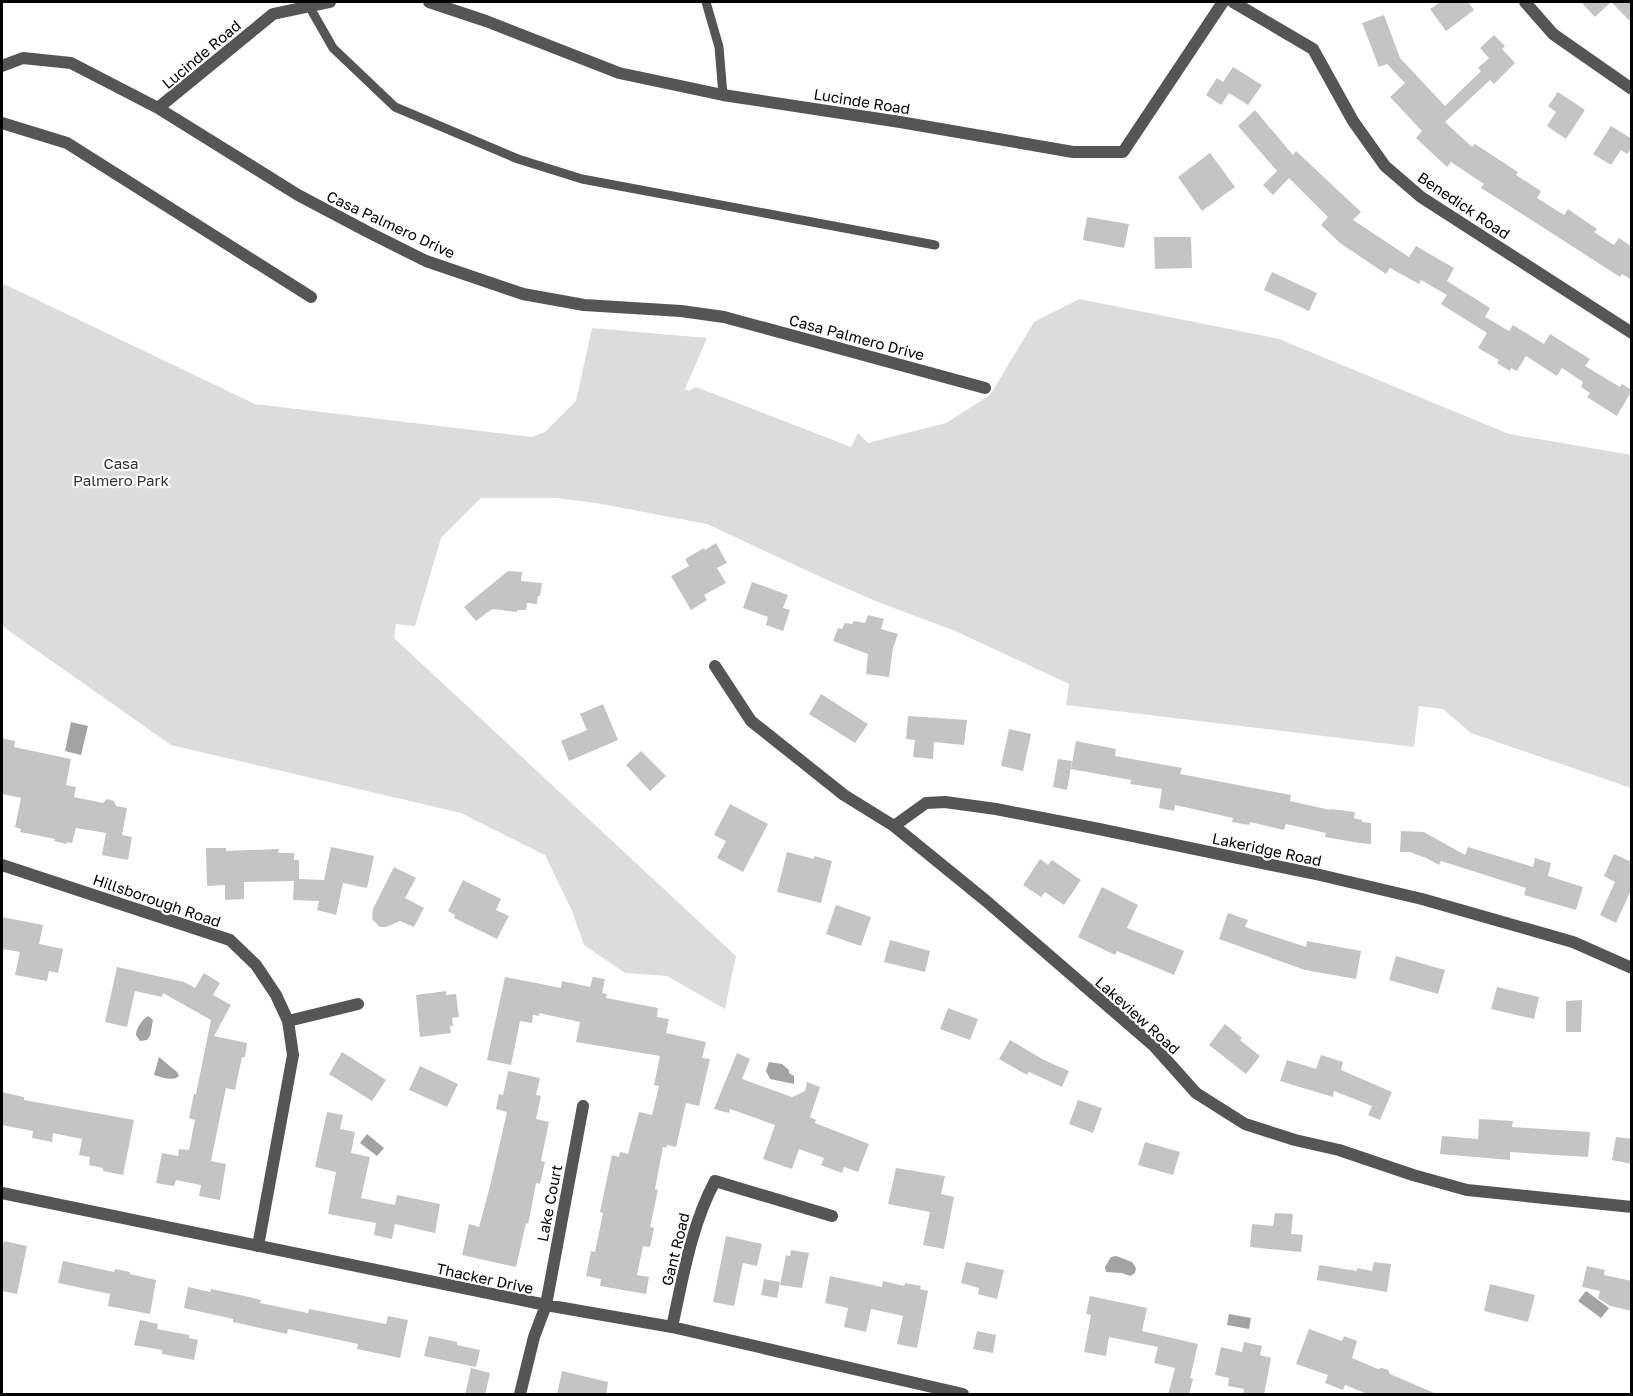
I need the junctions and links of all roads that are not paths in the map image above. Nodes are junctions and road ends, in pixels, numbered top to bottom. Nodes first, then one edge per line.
1 (330, 2) edge
2 (429, 2) edge
3 (706, 2) edge
4 (1223, 2) edge
5 (1233, 2) edge
6 (1525, 2) edge
7 (309, 6) junction
8 (2, 66) edge
9 (1632, 89) edge
10 (723, 95) junction
11 (158, 108) junction
12 (2, 123) edge
13 (935, 245) dead end
14 (311, 297) dead end
15 (1632, 333) edge
16 (985, 388) dead end
17 (715, 666) dead end
18 (894, 826) junction
19 (2, 865) edge
20 (1632, 968) edge
21 (358, 1004) dead end
22 (288, 1021) junction
23 (583, 1106) dead end
24 (2, 1193) edge
25 (1632, 1207) edge
26 (832, 1216) dead end
27 (258, 1246) junction
28 (546, 1305) junction
29 (672, 1327) junction
30 (520, 1395) edge
31 (963, 1395) edge

1 - 7 street, Lucinde Road
2 - 10 street, Lucinde Road
3 - 10 lane
4 - 10 street, Lucinde Road
5 - 15 street, Benedick Road
6 - 9 street
7 - 11 street, Lucinde Road
7 - 13 lane
8 - 11 street, Casa Palmero Drive
11 - 16 street, Casa Palmero Drive
12 - 14 street
17 - 18 street, Lakeview Road
18 - 20 street, Lakeridge Road
18 - 25 street, Lakeview Road
19 - 22 street, Hillsborough Road
21 - 22 street
22 - 27 street, Hillsborough Road
23 - 28 street, Lake Court
24 - 27 street, Thacker Drive
26 - 29 street, Gant Road
27 - 28 street, Thacker Drive
28 - 29 street, Thacker Drive
28 - 30 street, Lake Court
29 - 31 street, Thacker Drive

